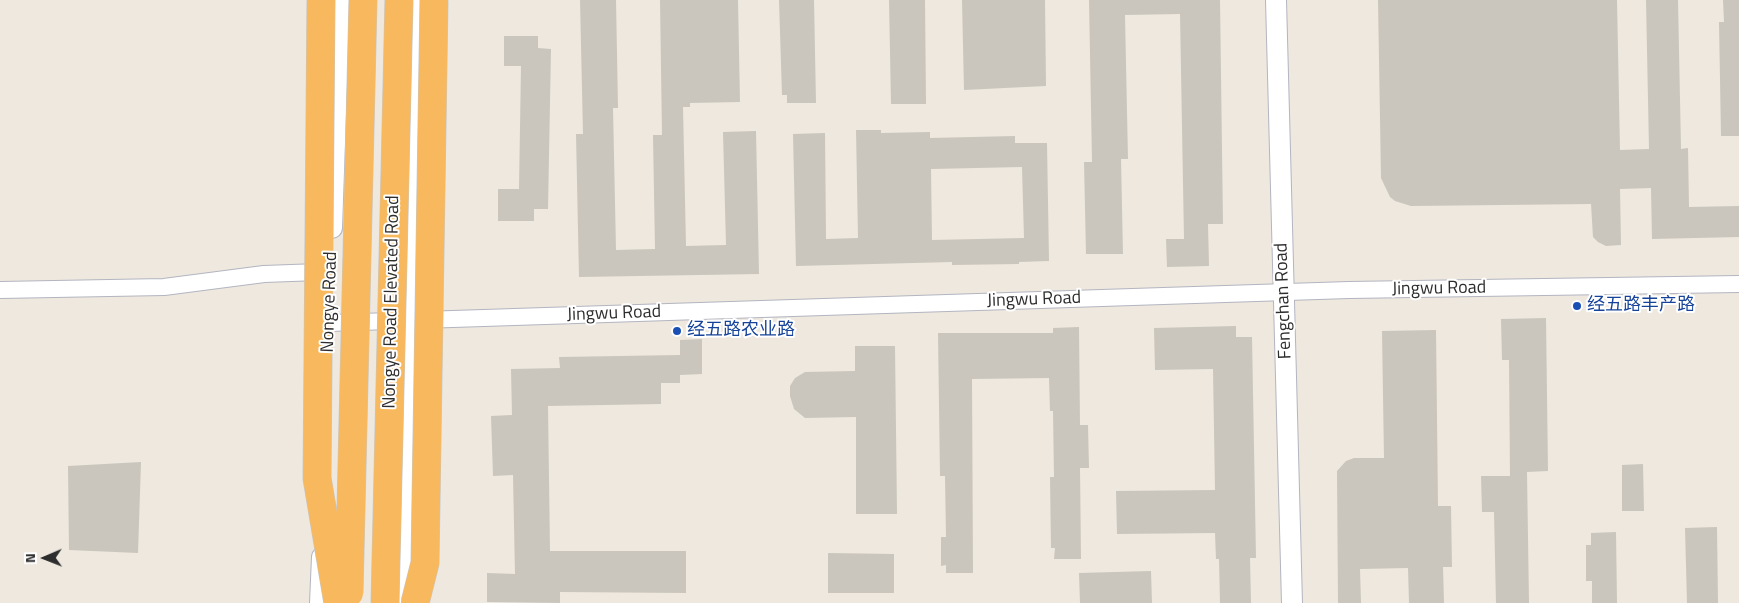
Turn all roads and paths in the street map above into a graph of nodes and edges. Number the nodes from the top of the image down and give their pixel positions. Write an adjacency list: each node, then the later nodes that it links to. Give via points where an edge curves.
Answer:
1 (322, 0): 8 (highway, bridge)
2 (340, 0): 13 (street, Nongye Road)
3 (363, 0): 16 (highway, Nongye Road Elevated Road, bridge)
4 (400, 0): 17 (highway, Nongye Road Elevated Road, bridge)
5 (418, 0): 12 (street)
6 (434, 0): 19 (highway, bridge, via 425,563)
7 (1276, 0): 11 (street, Fengchan Road)
8 (319, 272): 10 (street, via 264,274 164,286); 15 (highway, bridge, via 317,478)
9 (1739, 284): 11 (street, Jingwu Road)
10 (0, 290)
11 (1284, 292): 12 (street, Jingwu Road); 20 (street, Fengchan Road)
12 (412, 320): 13 (street, Jingwu Road); 18 (street)
13 (329, 323): 14 (street, Nongye Road)
14 (320, 603)
15 (338, 603)
16 (348, 603)
17 (385, 603)
18 (407, 603)
19 (415, 603)
20 (1292, 603)

